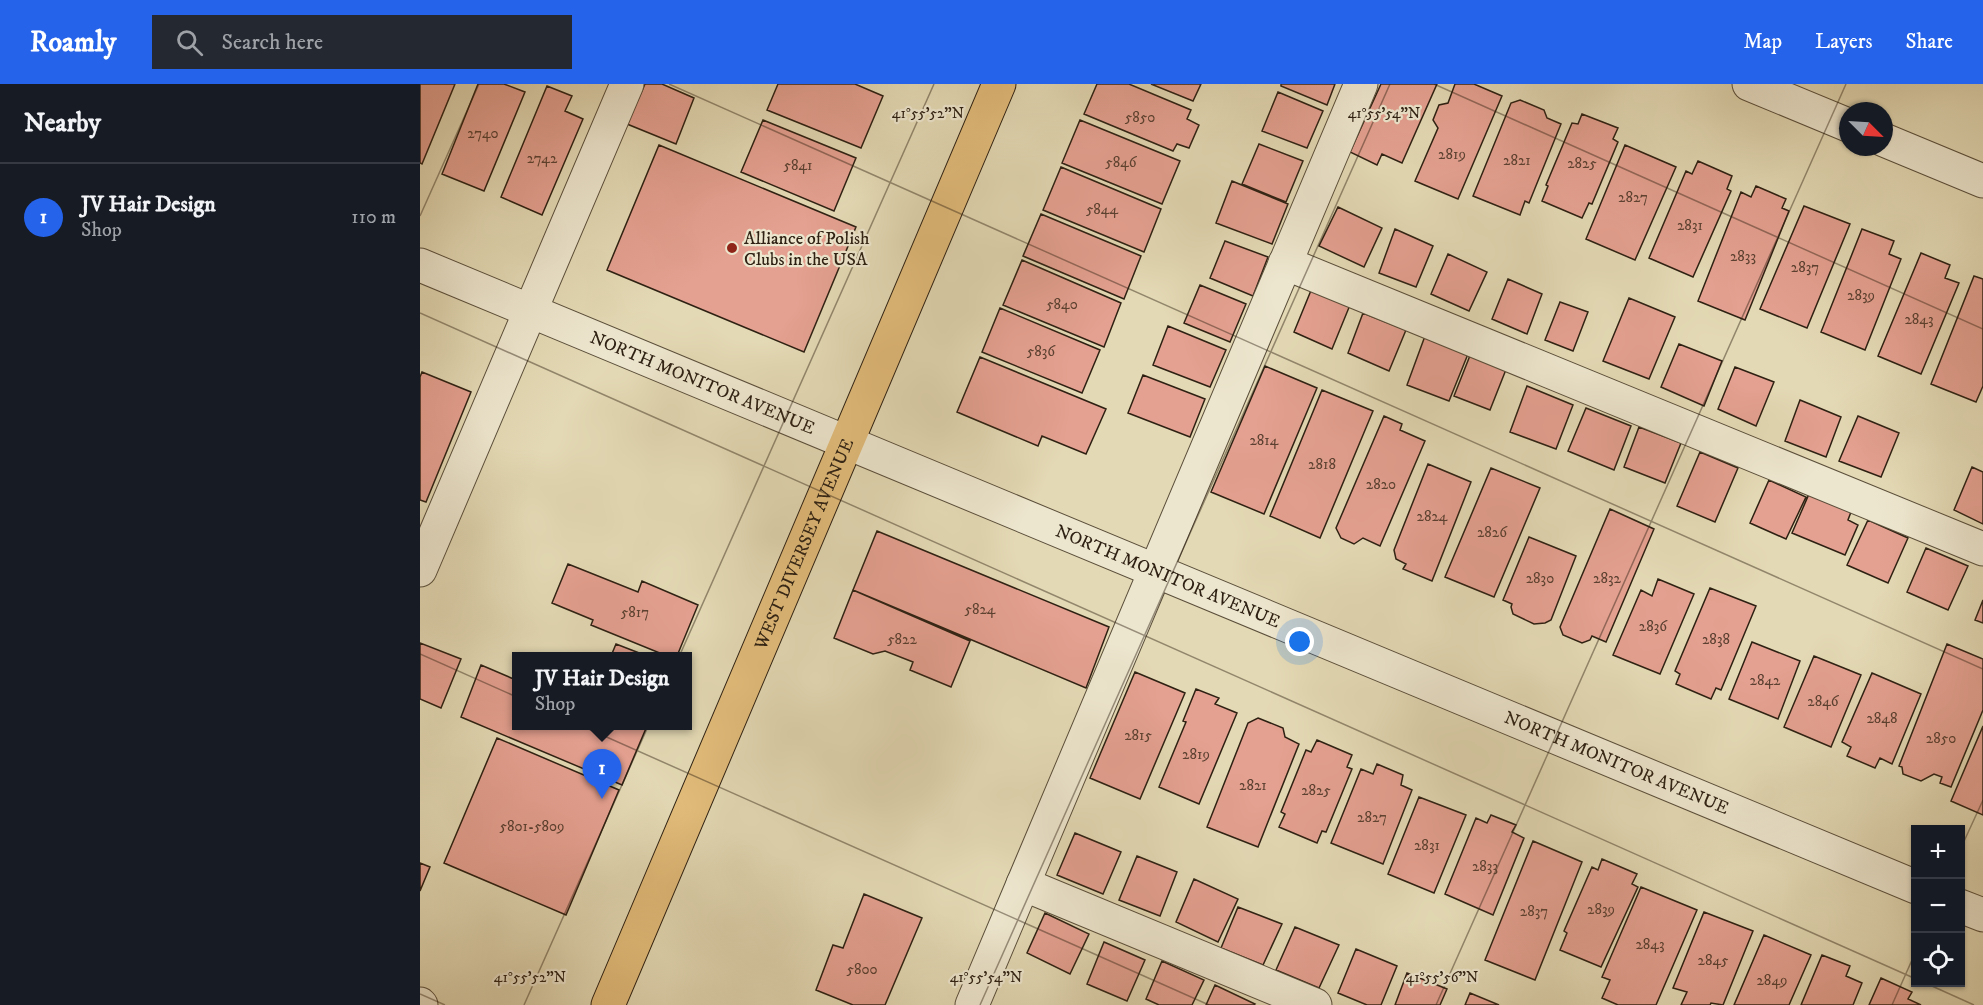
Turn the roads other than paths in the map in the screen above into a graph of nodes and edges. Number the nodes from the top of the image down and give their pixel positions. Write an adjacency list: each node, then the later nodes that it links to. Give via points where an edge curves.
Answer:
1 (627, 84): 10 (street)
2 (999, 84): 11 (main road, WEST DIVERSEY AVENUE)
3 (1361, 84): 8 (street)
4 (1749, 84): 5 (street)
5 (1839, 121)
6 (1893, 144): 7 (street)
7 (1983, 181)
8 (1286, 263): 12 (street); 14 (street)
9 (420, 265): 10 (street, NORTH MONITOR AVENUE)
10 (530, 310): 11 (street, NORTH MONITOR AVENUE); 13 (street)
11 (847, 442): 14 (street, NORTH MONITOR AVENUE); 19 (main road, WEST DIVERSEY AVENUE)
12 (1983, 549)
13 (420, 570)
14 (1155, 570): 15 (street); 16 (street, NORTH MONITOR AVENUE)
15 (1023, 884): 20 (street); 21 (street)
16 (1911, 885)
17 (1965, 908): 18 (street)
18 (1983, 915)
19 (608, 1005)
20 (972, 1005)
21 (1315, 1005)

